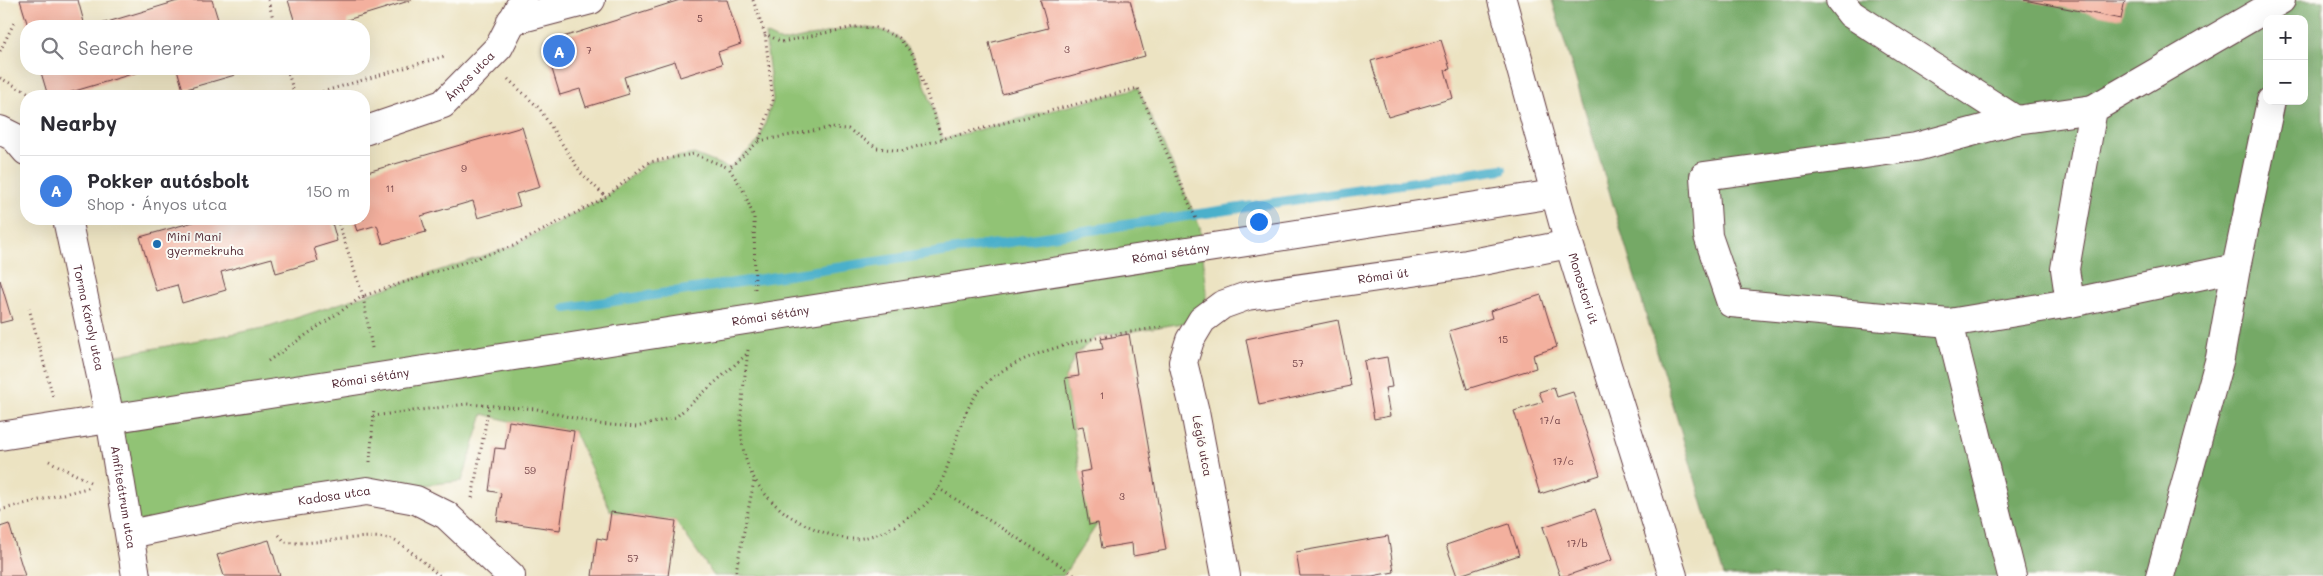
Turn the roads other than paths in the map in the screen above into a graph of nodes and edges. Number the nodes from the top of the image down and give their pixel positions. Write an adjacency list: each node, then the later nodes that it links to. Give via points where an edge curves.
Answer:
1 (591, 0): 6 (street)
2 (1502, 0): 16 (street, Monostori út)
3 (1840, 0): 10 (street, via 1851,14)
4 (2282, 0): 9 (street)
5 (2293, 0): 7 (street)
6 (517, 11): 12 (street, Ányos utca, via 499,47 444,104)
7 (2290, 15)
8 (2270, 105): 17 (street)
9 (2093, 109): 10 (street); 18 (street, via 2065,270)
10 (2016, 120): 20 (street, via 1916,147 1704,176 1708,236 1731,303)
11 (0, 130): 13 (street)
12 (370, 130)
13 (20, 144)
14 (1541, 196): 21 (street, Római sétány, via 753,308 377,377)
15 (68, 225): 21 (street, Torma Károly utca)
16 (1569, 244): 19 (street, Római út, via 1467,264 1247,296 1222,305); 27 (street, Monostori út)
17 (2236, 268): 18 (street); 29 (street, via 2220,358)
18 (2070, 303): 20 (street)
19 (1202, 320): 26 (street, Légió utca, via 1190,340 1183,362)
20 (1949, 323): 28 (street)
21 (110, 418): 22 (street, Római sétány); 23 (street, Amfiteátrum utca)
22 (5, 435)
23 (130, 534): 24 (street, Kadosa utca, via 254,508 367,491 416,500 446,515 466,533); 25 (street, Amfiteátrum utca)
24 (495, 571)
25 (136, 576)
26 (1226, 576)
27 (1673, 576)
28 (2012, 576)
29 (2160, 576)

